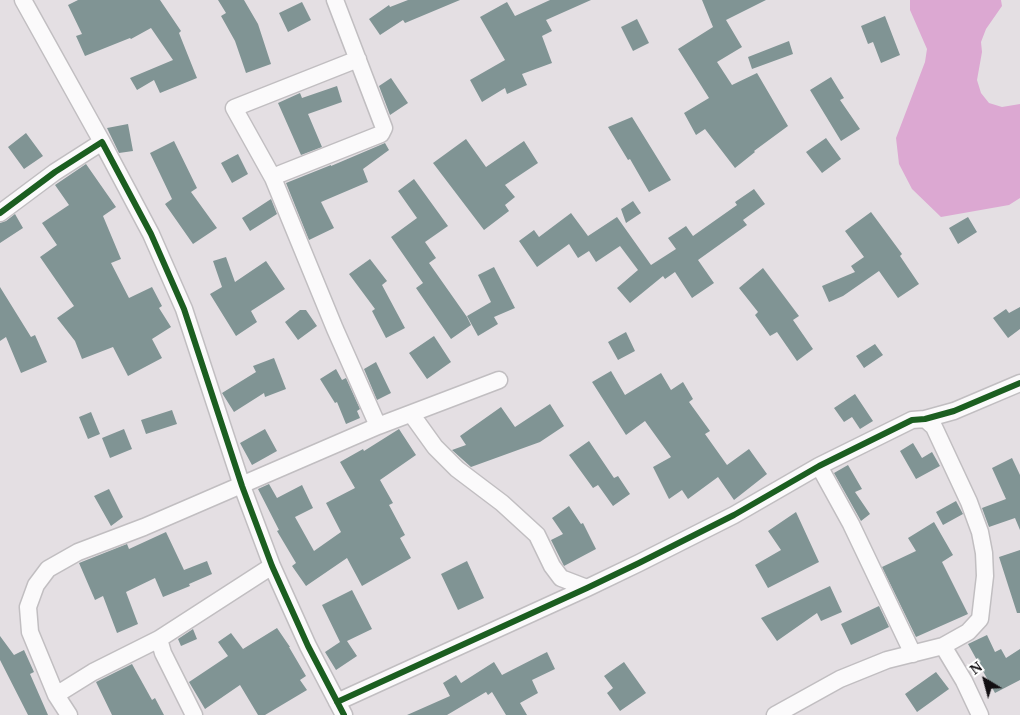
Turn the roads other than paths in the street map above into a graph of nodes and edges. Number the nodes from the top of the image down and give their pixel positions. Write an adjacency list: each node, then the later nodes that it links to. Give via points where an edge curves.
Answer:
1 (23, 0): 4 (street)
2 (335, 0): 3 (street)
3 (358, 59): 5 (street, via 382,119 384,128 381,134); 5 (street, via 234,108)
4 (102, 142): 6 (street, via 55,172); 13 (street, via 151,234 184,309)
5 (273, 178): 11 (street)
6 (0, 214)
7 (499, 380): 9 (street)
8 (1020, 383): 10 (street, via 954,411)
9 (412, 415): 11 (street); 15 (street, via 435,447 457,469 537,535 561,578)
10 (925, 418): 12 (street, via 912,420); 17 (street, via 934,427 969,502 984,553 980,619 968,632)
11 (378, 426): 13 (street)
12 (819, 466): 15 (street, via 734,515); 18 (street, via 851,524)
13 (242, 486): 14 (street); 19 (street, via 78,552 48,569 36,585 28,607 30,632)
14 (272, 566): 16 (street); 20 (street)
15 (587, 588): 20 (street)
16 (158, 639): 19 (street); 22 (street)
17 (943, 646): 18 (street); 24 (street)
18 (913, 654): 23 (street, via 887,660 840,679)
19 (56, 695): 21 (street)
20 (340, 708)
21 (69, 715)
22 (194, 715)
23 (775, 715)
24 (980, 715)

